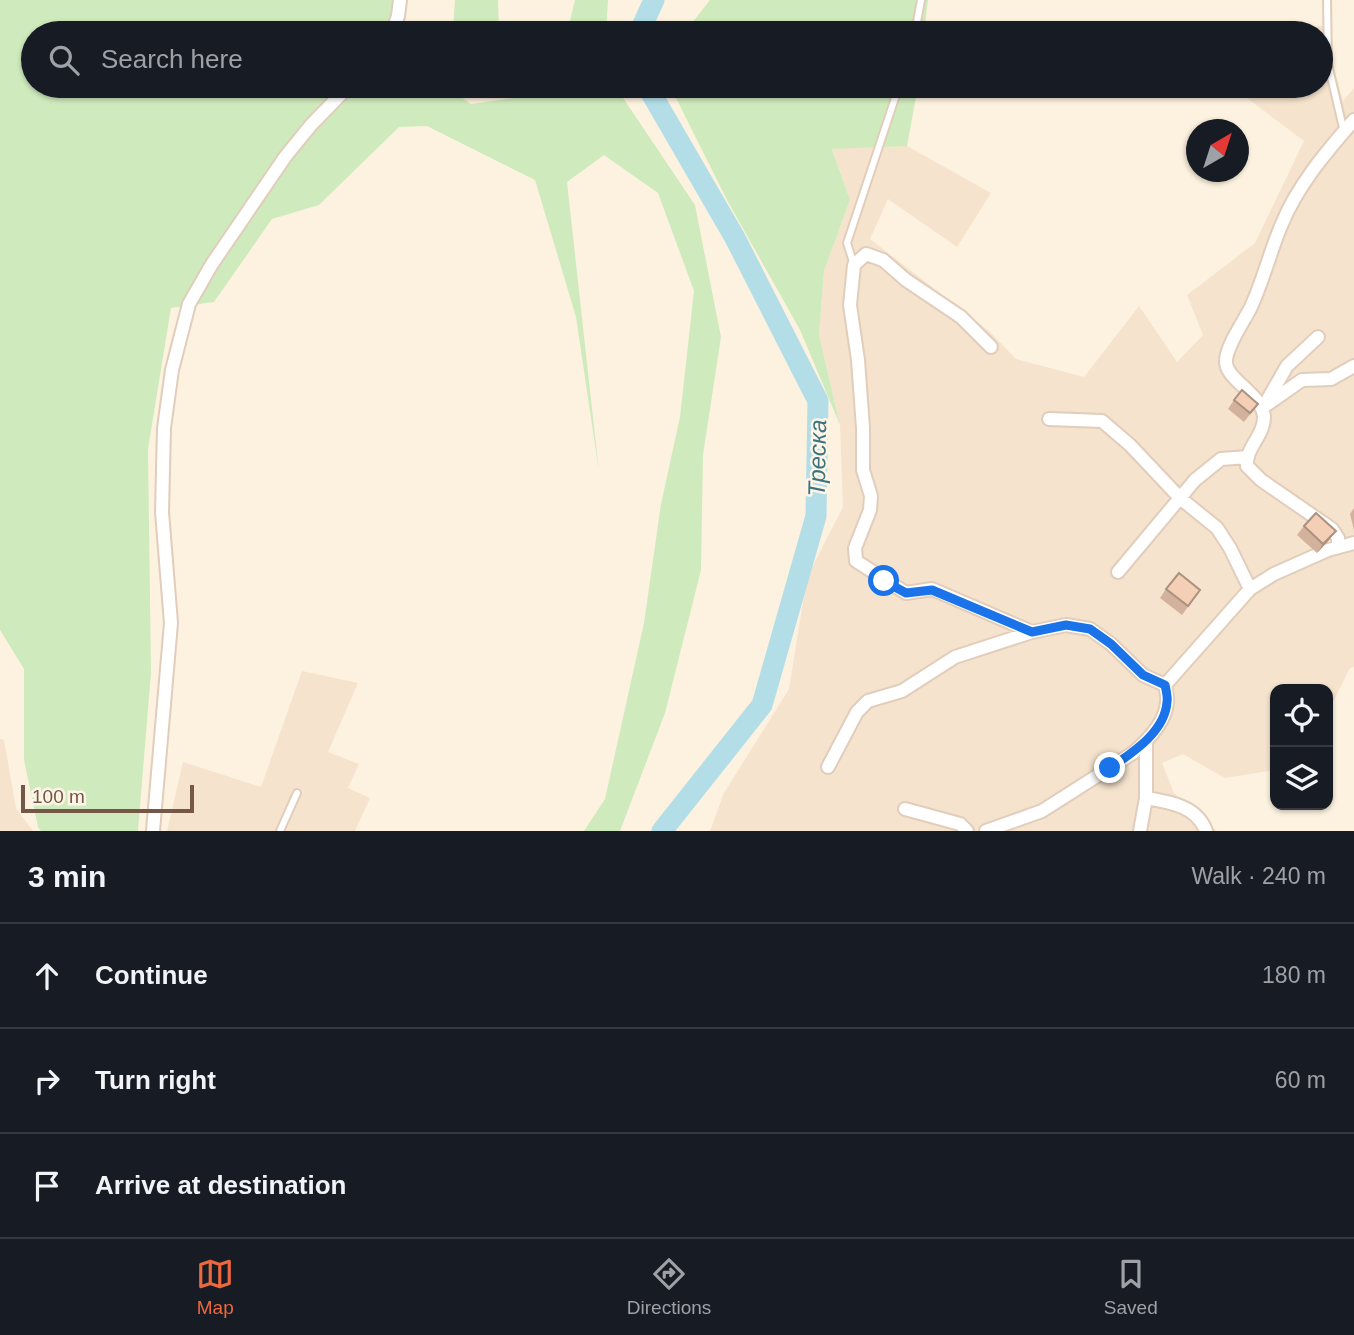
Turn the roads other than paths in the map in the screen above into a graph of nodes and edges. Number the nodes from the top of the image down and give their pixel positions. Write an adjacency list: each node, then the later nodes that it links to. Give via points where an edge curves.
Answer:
1 (400, 0): 4 (street)
2 (922, 0): 5 (lane)
3 (1327, 0): 6 (lane)
4 (396, 21)
5 (918, 21)
6 (1327, 21)
7 (1333, 85): 11 (lane)
8 (337, 98): 32 (street, via 285,157 212,264 189,304 172,370 164,428 162,512 171,623)
9 (895, 98): 12 (lane, via 847,243)
10 (1354, 120): 11 (street)
11 (1344, 132): 16 (street, via 1322,156 1280,227 1226,360 1227,370)
12 (854, 265): 14 (street, via 866,254 883,260 961,317); 24 (street, via 850,305 860,387 863,470 871,496 855,548 856,561 906,593 932,590)
13 (1318, 337): 16 (street, via 1287,366)
14 (991, 347)
15 (1354, 366): 16 (street, via 1331,379 1302,380)
16 (1262, 408): 18 (street, via 1261,433)
17 (1049, 419): 19 (street, via 1102,421)
18 (1248, 457): 19 (street, via 1221,459); 21 (street, via 1247,466 1261,480 1332,529)
19 (1180, 498): 22 (street); 23 (street, via 1217,528)
20 (1354, 543): 21 (street)
21 (1338, 547): 23 (street)
22 (1118, 572)
23 (1250, 589): 25 (street)
24 (1032, 632): 25 (street, via 1066,625 1090,629 1143,675); 27 (street, via 956,657 902,691 868,701 857,712)
25 (1165, 685): 26 (street, via 1167,703)
26 (1146, 742): 29 (street); 31 (street)
27 (828, 767)
28 (297, 793): 33 (lane)
29 (1146, 798): 36 (street); 37 (street, via 1195,814)
30 (905, 809): 34 (street, via 960,824)
31 (1015, 825): 35 (street)
32 (153, 831)
33 (280, 831)
34 (967, 831)
35 (986, 831)
36 (1140, 831)
37 (1206, 831)

